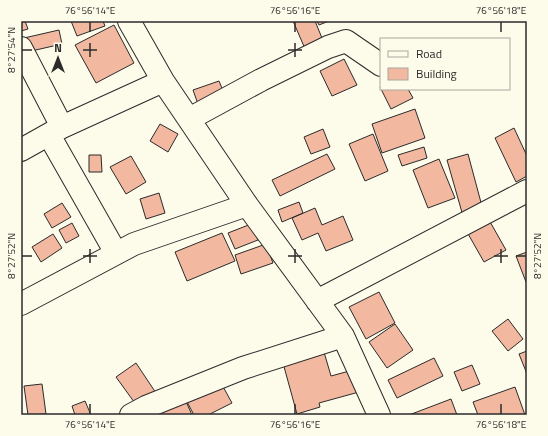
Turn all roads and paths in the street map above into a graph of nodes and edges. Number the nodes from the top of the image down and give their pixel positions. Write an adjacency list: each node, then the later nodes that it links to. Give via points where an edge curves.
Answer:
1 (130, 21): 4 (street)
2 (21, 48): 6 (street)
3 (380, 64): 5 (street, via 346,41 261,80)
4 (163, 80): 5 (street); 6 (street)
5 (189, 119): 9 (street)
6 (56, 131): 7 (street); 10 (street)
7 (21, 150)
8 (527, 191): 11 (street)
9 (247, 205): 10 (street, via 134,244); 11 (street)
10 (116, 253): 12 (street)
11 (317, 301): 13 (street)
12 (21, 304)
13 (343, 336): 14 (street, via 243,368); 15 (street)
14 (142, 412)
15 (379, 415)

